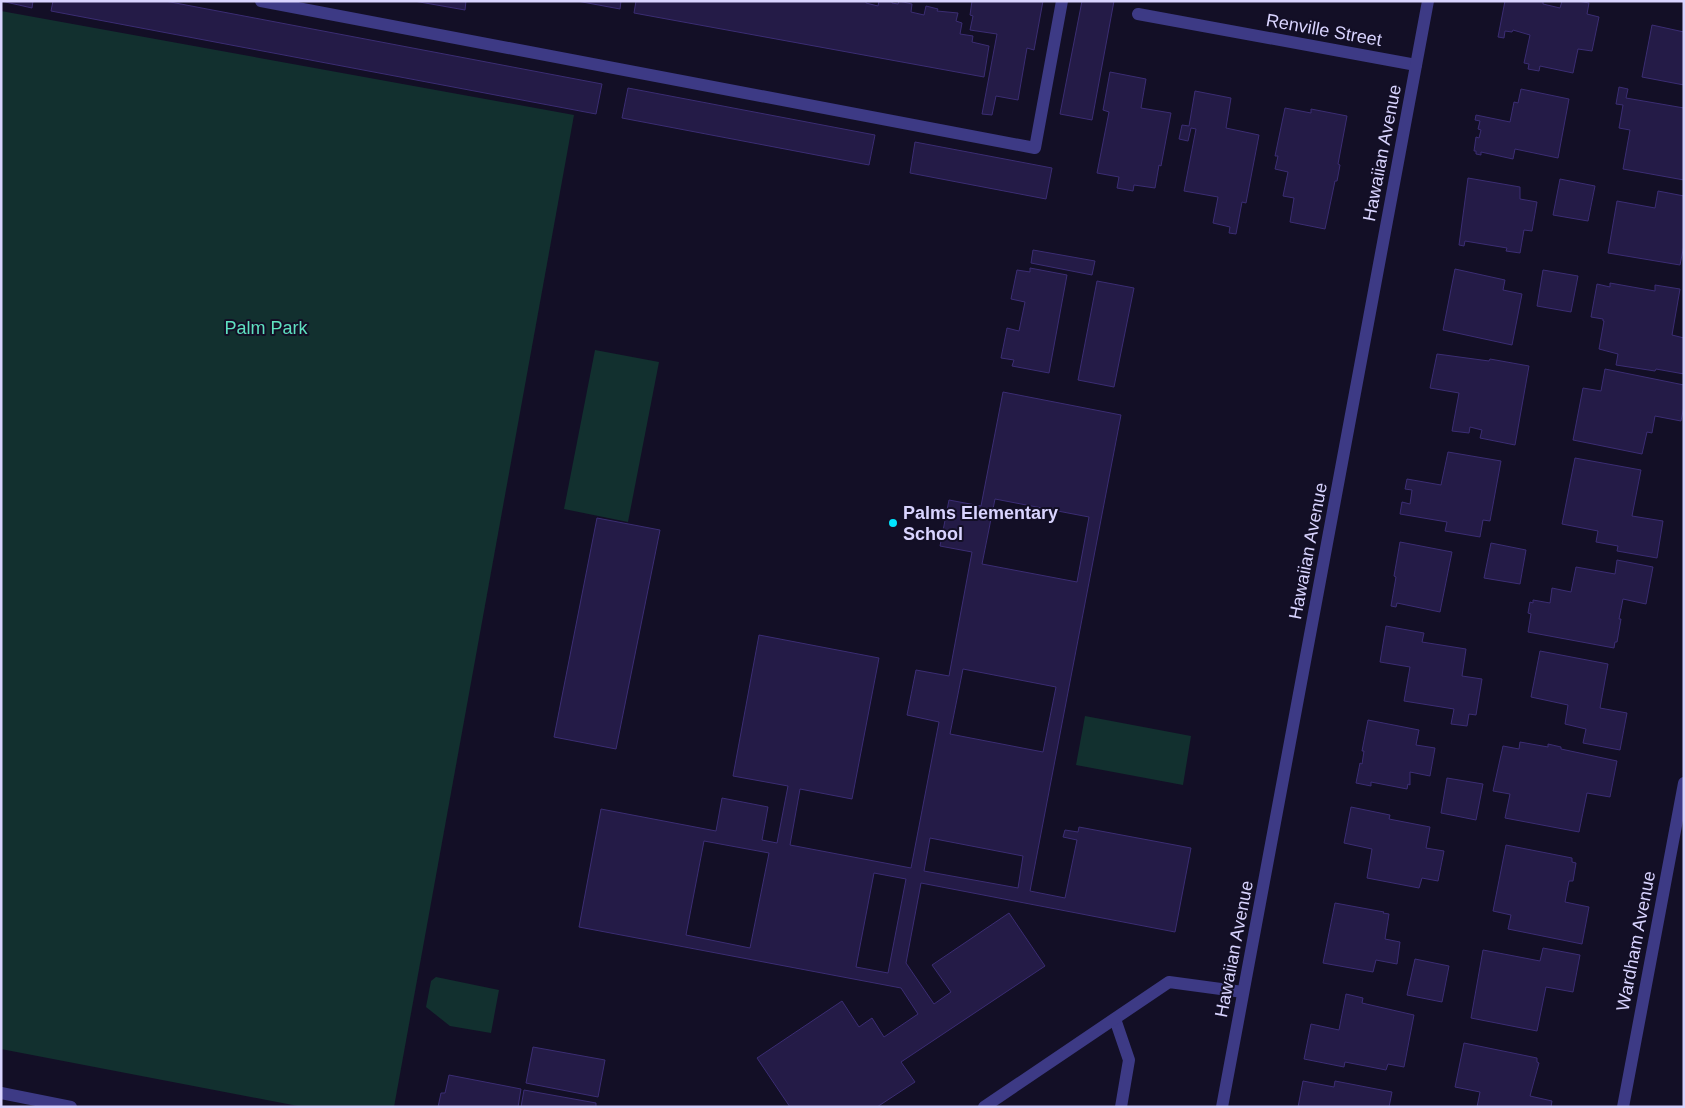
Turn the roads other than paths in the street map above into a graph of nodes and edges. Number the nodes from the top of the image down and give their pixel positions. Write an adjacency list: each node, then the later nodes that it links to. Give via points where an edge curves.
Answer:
1 (261, 1): 2 (street, via 1035,148)
2 (1062, 1)
3 (1428, 1): 5 (street, Hawaiian Avenue)
4 (1138, 14): 5 (street, Renville Street)
5 (1416, 65): 8 (street, Hawaiian Avenue)
6 (1684, 782): 7 (street, Wardham Avenue)
7 (1682, 800): 15 (street, Wardham Avenue)
8 (1243, 992): 9 (street, via 1169,982); 14 (street, Hawaiian Avenue)
9 (1115, 1019): 12 (street); 13 (street, via 1129,1060)
10 (6, 1098): 11 (street)
11 (71, 1107)
12 (984, 1107)
13 (1121, 1107)
14 (1222, 1107)
15 (1623, 1107)

